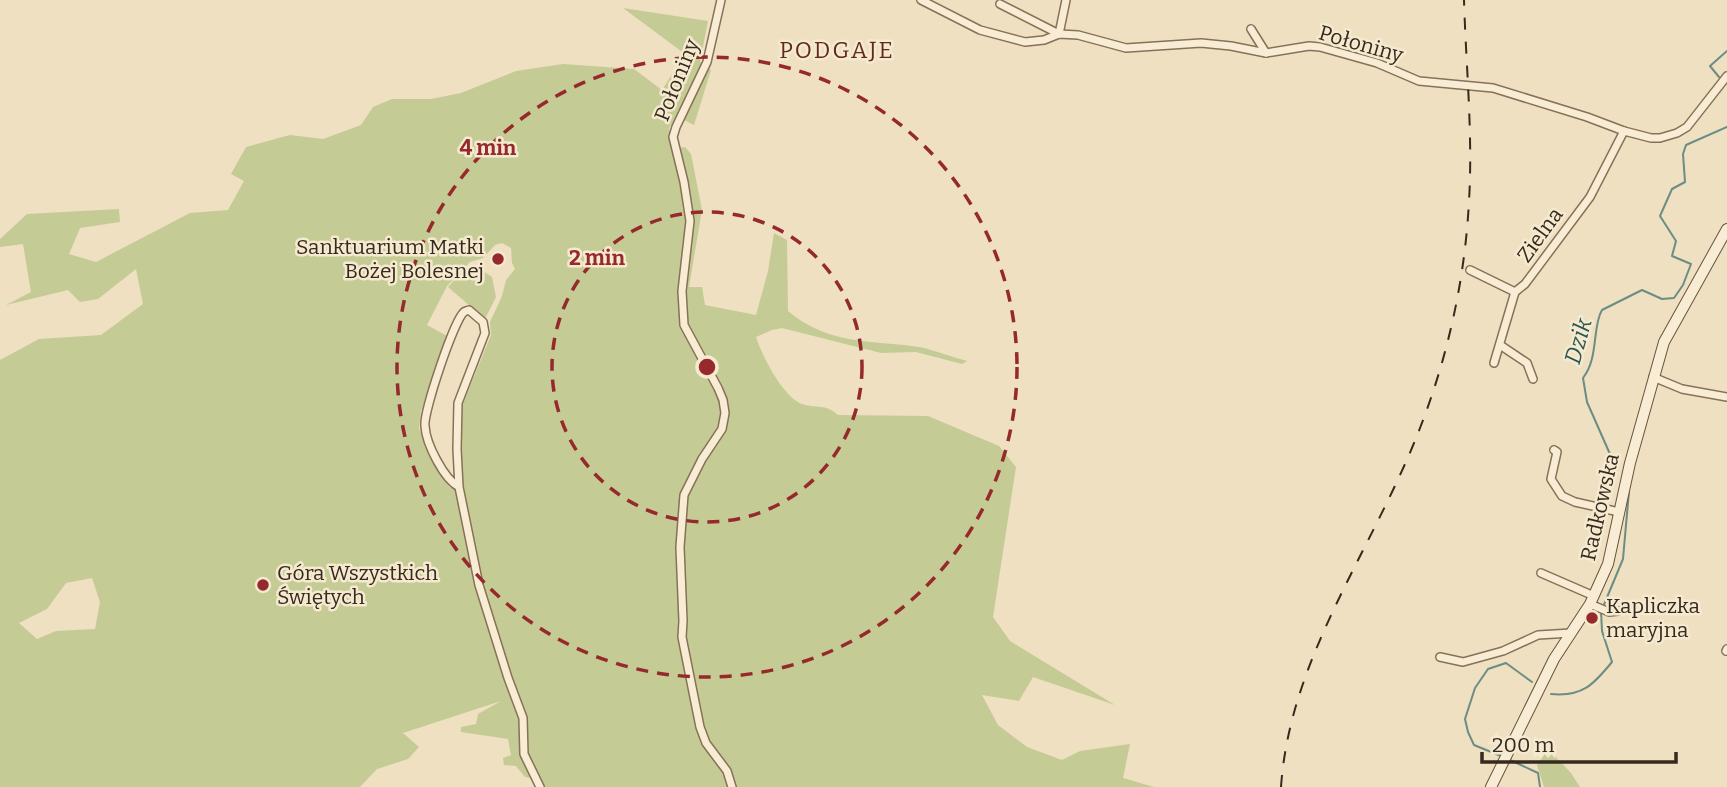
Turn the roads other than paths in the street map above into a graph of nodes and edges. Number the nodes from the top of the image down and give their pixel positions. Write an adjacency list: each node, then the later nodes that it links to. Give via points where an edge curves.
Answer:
1 (721, 0): 27 (street, Połoniny, via 707,62 673,137 689,215 682,290 684,325 718,388 725,413 722,429 682,503 682,637 700,727)
2 (920, 0): 6 (street, Połoniny, via 998,36 1034,42)
3 (1066, 0): 6 (street)
4 (1000, 4): 6 (street)
5 (1251, 29): 7 (street)
6 (1059, 34): 7 (street, Połoniny, via 1126,48 1201,43)
7 (1266, 53): 9 (street, Połoniny, via 1320,47 1419,81 1493,88)
8 (1727, 76): 9 (street, Połoniny, via 1677,133 1651,138)
9 (1623, 131): 12 (street, Zielna, via 1590,197)
10 (1727, 229): 15 (street, Radkowska, via 1664,342)
11 (1470, 270): 12 (street)
12 (1515, 292): 13 (street, Zielna)
13 (1500, 345): 14 (street, Zielna); 16 (street, via 1527,363)
14 (1494, 363)
15 (1653, 377): 17 (street, via 1682,389); 20 (street, Radkowska)
16 (1533, 379)
17 (1727, 397)
18 (1554, 450): 20 (street, via 1551,479 1562,496)
19 (459, 487): 19 (street, via 439,464 426,433 425,415 463,312 472,311 486,326 456,416); 26 (street, via 479,584 523,718 524,754)
20 (1619, 512): 22 (street, Radkowska)
21 (1541, 573): 22 (street)
22 (1597, 604): 23 (street); 24 (street, Radkowska)
23 (1618, 611)
24 (1571, 633): 25 (street, via 1538,635 1462,662); 28 (street, Radkowska)
25 (1440, 657)
26 (540, 787)
27 (732, 787)
28 (1491, 787)

